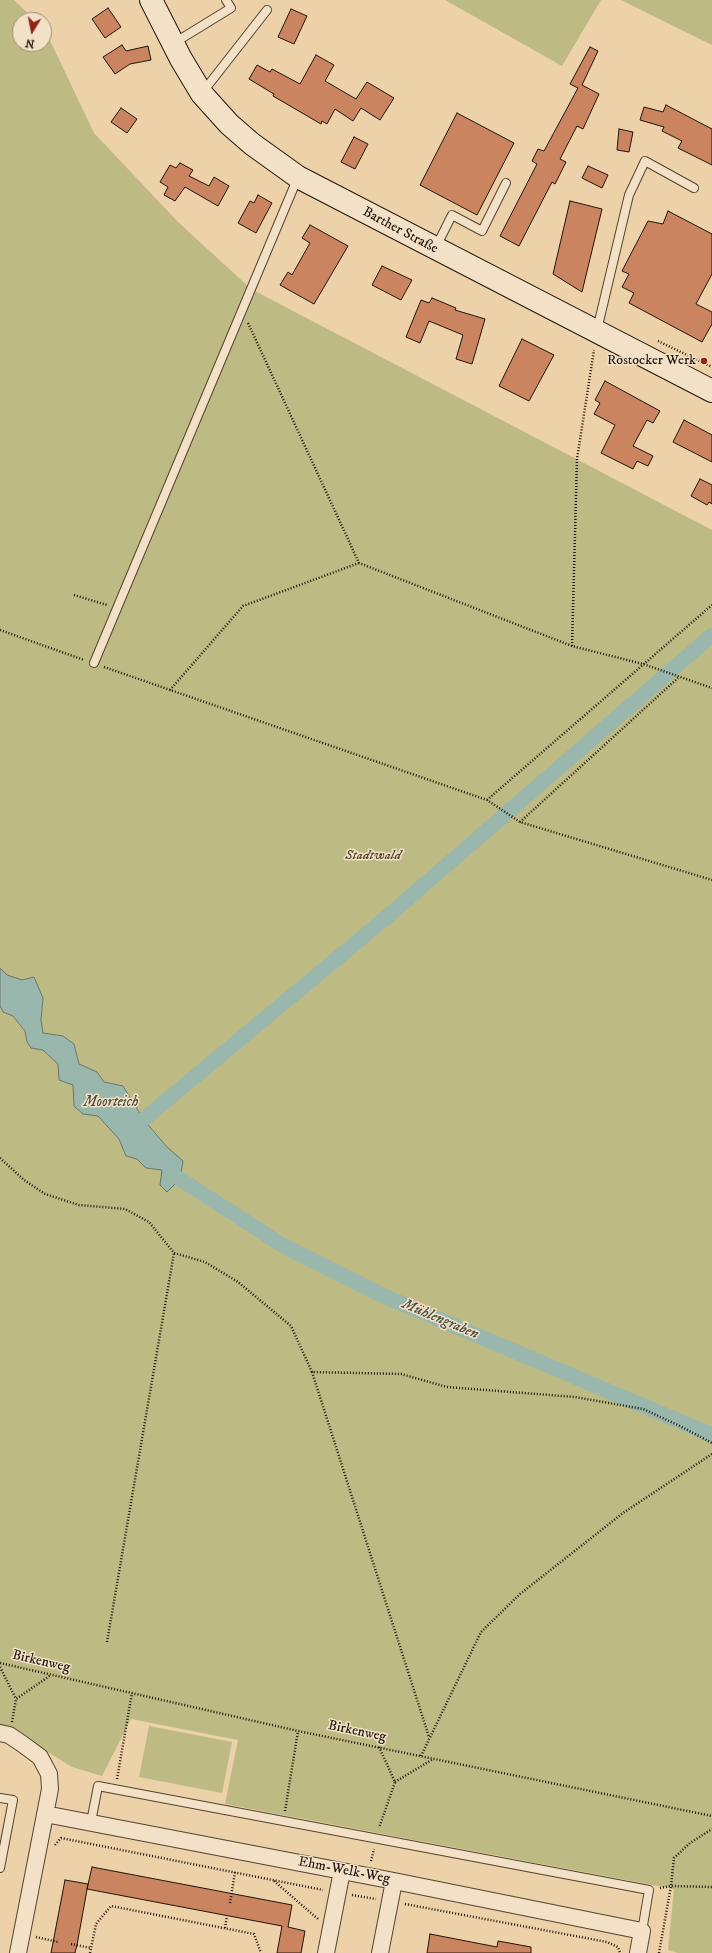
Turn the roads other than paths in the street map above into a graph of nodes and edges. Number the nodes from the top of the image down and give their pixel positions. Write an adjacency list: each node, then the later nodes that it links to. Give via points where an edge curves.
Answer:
1 (151, 0): 4 (street, Barther Straße)
2 (226, 0): 4 (lane, via 231,8)
3 (267, 10): 5 (lane)
4 (173, 43): 5 (street, Barther Straße)
5 (202, 94): 6 (street, Barther Straße, via 229,124 252,144)
6 (298, 177): 9 (street, Barther Straße); 12 (lane)
7 (506, 183): 9 (lane, via 482,230 452,215)
8 (694, 188): 10 (lane, via 645,161 629,195)
9 (435, 249): 10 (street, Barther Straße)
10 (597, 333): 11 (street, Barther Straße)
11 (712, 391)
12 (94, 663)
13 (4, 1734): 15 (street, via 40,1758 49,1774 50,1789)
14 (0, 1798): 17 (lane, via 13,1800)
15 (45, 1814): 16 (street, Ehm-Welk-Weg); 21 (street)
16 (91, 1822): 18 (street, Ehm-Welk-Weg); 20 (lane, via 98,1786 649,1890)
17 (0, 1868)
18 (342, 1871): 19 (street, Ehm-Welk-Weg); 22 (street)
19 (394, 1881): 20 (street, Ehm-Welk-Weg); 23 (street)
20 (642, 1931): 24 (street)
21 (18, 1953)
22 (326, 1953)
23 (380, 1953)
24 (638, 1953)

